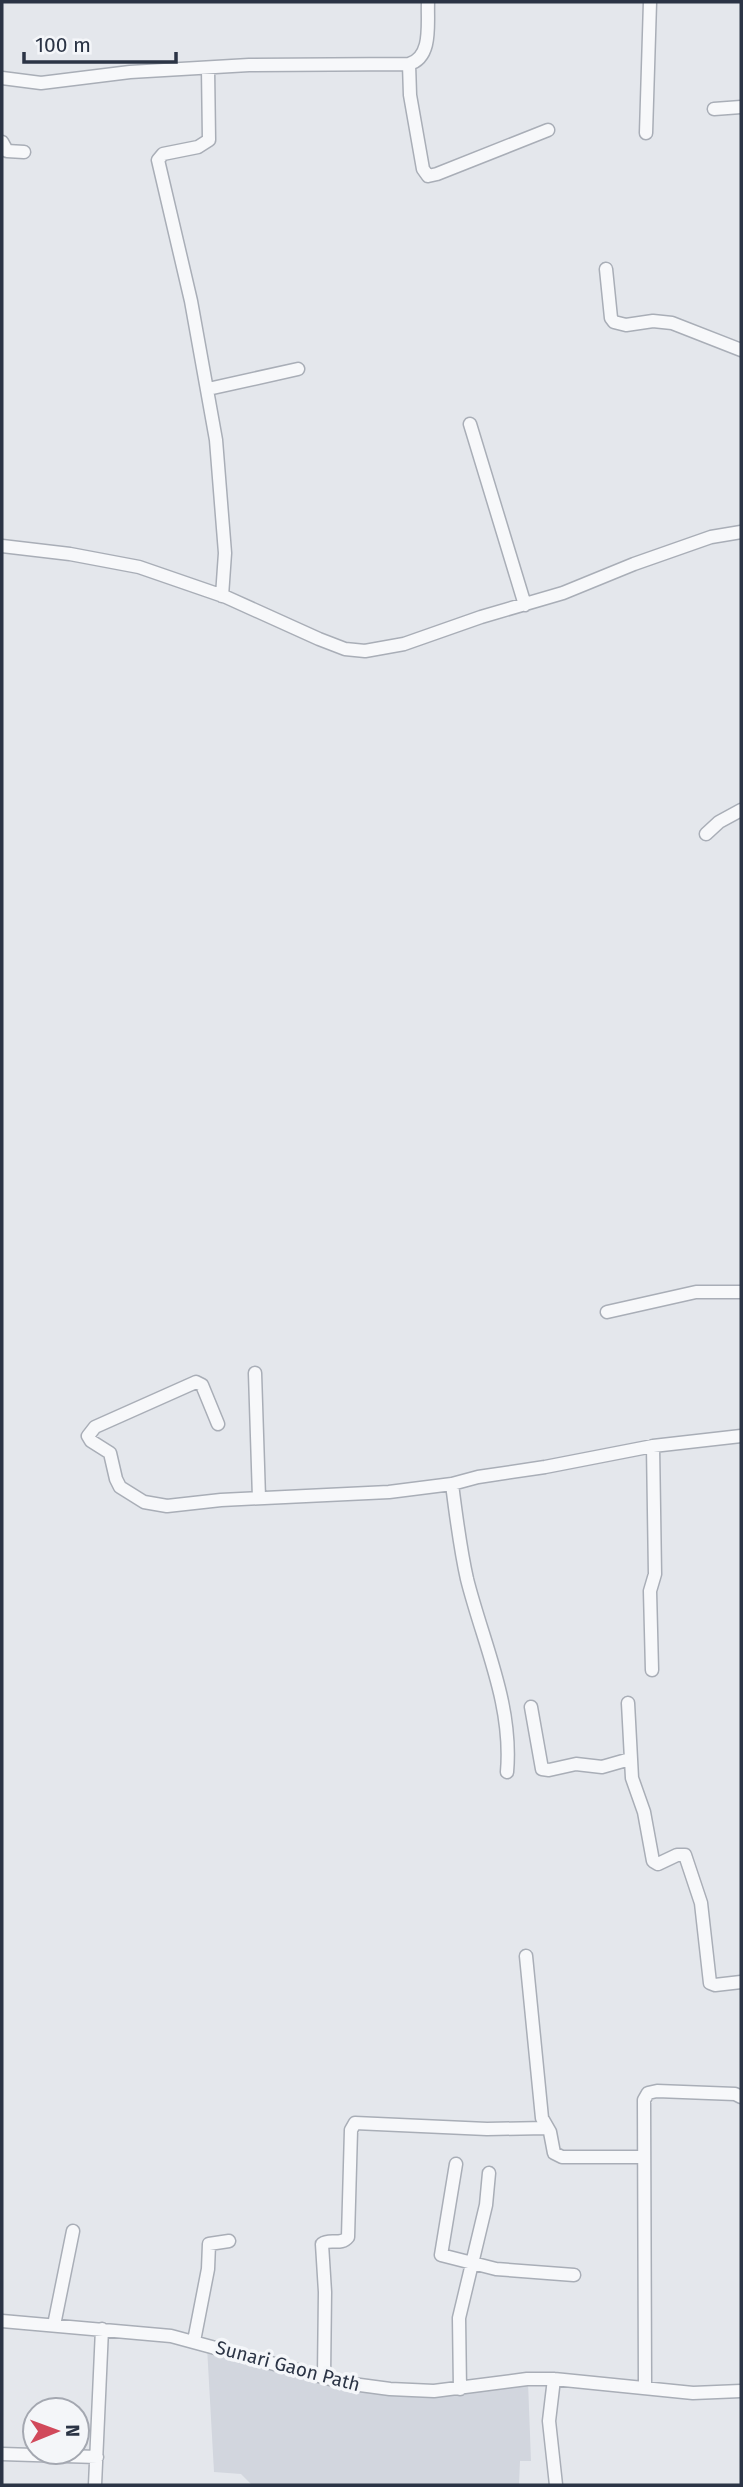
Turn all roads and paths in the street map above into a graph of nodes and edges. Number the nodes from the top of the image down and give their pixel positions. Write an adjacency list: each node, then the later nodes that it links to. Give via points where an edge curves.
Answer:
1 (428, 2): 3 (street, via 425,51)
2 (650, 2): 9 (street)
3 (409, 64): 4 (street); 8 (street, via 410,94 428,176)
4 (208, 68): 5 (street, via 41,83); 15 (street, via 209,140 163,154 158,160)
5 (2, 78)
6 (741, 107): 7 (street)
7 (714, 109)
8 (548, 130)
9 (646, 133)
10 (2, 142): 11 (street, via 7,151)
11 (24, 152)
12 (606, 269): 13 (street, via 614,322 671,323)
13 (741, 350)
14 (298, 369): 15 (street)
15 (208, 389): 19 (street, via 222,496)
16 (470, 424): 20 (street)
17 (741, 533): 20 (street, via 711,537)
18 (2, 546): 19 (street, via 139,567)
19 (222, 596): 20 (street, via 345,649 365,651 404,644)
20 (525, 605)
21 (741, 810): 22 (street)
22 (706, 834)
23 (741, 1293): 24 (street, via 696,1292)
24 (607, 1312)
25 (255, 1373): 30 (street)
26 (218, 1424): 30 (street, via 202,1385 196,1382 94,1427 88,1436 110,1454 120,1487 144,1502 174,1506)
27 (741, 1436): 28 (street)
28 (653, 1446): 29 (street); 31 (street)
29 (452, 1484): 30 (street); 35 (street, via 468,1581 506,1719)
30 (259, 1498)
31 (652, 1670)
32 (628, 1703): 34 (street)
33 (531, 1707): 34 (street, via 542,1769 576,1764 602,1767)
34 (630, 1759): 37 (street, via 654,1863 680,1854 687,1858 701,1903 710,1983)
35 (506, 1772)
36 (526, 1956): 39 (street)
37 (741, 1982)
38 (741, 2097): 40 (street, via 648,2093)
39 (546, 2128): 40 (street, via 558,2156); 51 (street, via 355,2123 351,2130 348,2237 322,2244)
40 (643, 2157): 53 (street)
41 (456, 2164): 45 (street, via 440,2253)
42 (489, 2173): 45 (street)
43 (73, 2231): 48 (street)
44 (229, 2241): 50 (street, via 209,2244)
45 (471, 2262): 46 (street, via 513,2271); 54 (street, via 459,2318)
46 (574, 2274)
47 (2, 2321): 48 (street, Sunari Gaon Path)
48 (54, 2325): 49 (street, Sunari Gaon Path)
49 (102, 2329): 50 (street, Sunari Gaon Path); 57 (street)
50 (194, 2341): 51 (street, Sunari Gaon Path)
51 (324, 2376): 54 (street, Sunari Gaon Path, via 390,2389)
52 (554, 2379): 53 (street, Sunari Gaon Path); 54 (street, Sunari Gaon Path); 59 (street, via 549,2421)
53 (645, 2386): 55 (street, Sunari Gaon Path, via 694,2393)
54 (460, 2389)
55 (741, 2390)
56 (2, 2454): 57 (street)
57 (97, 2457): 58 (street)
58 (95, 2485)
59 (556, 2485)

